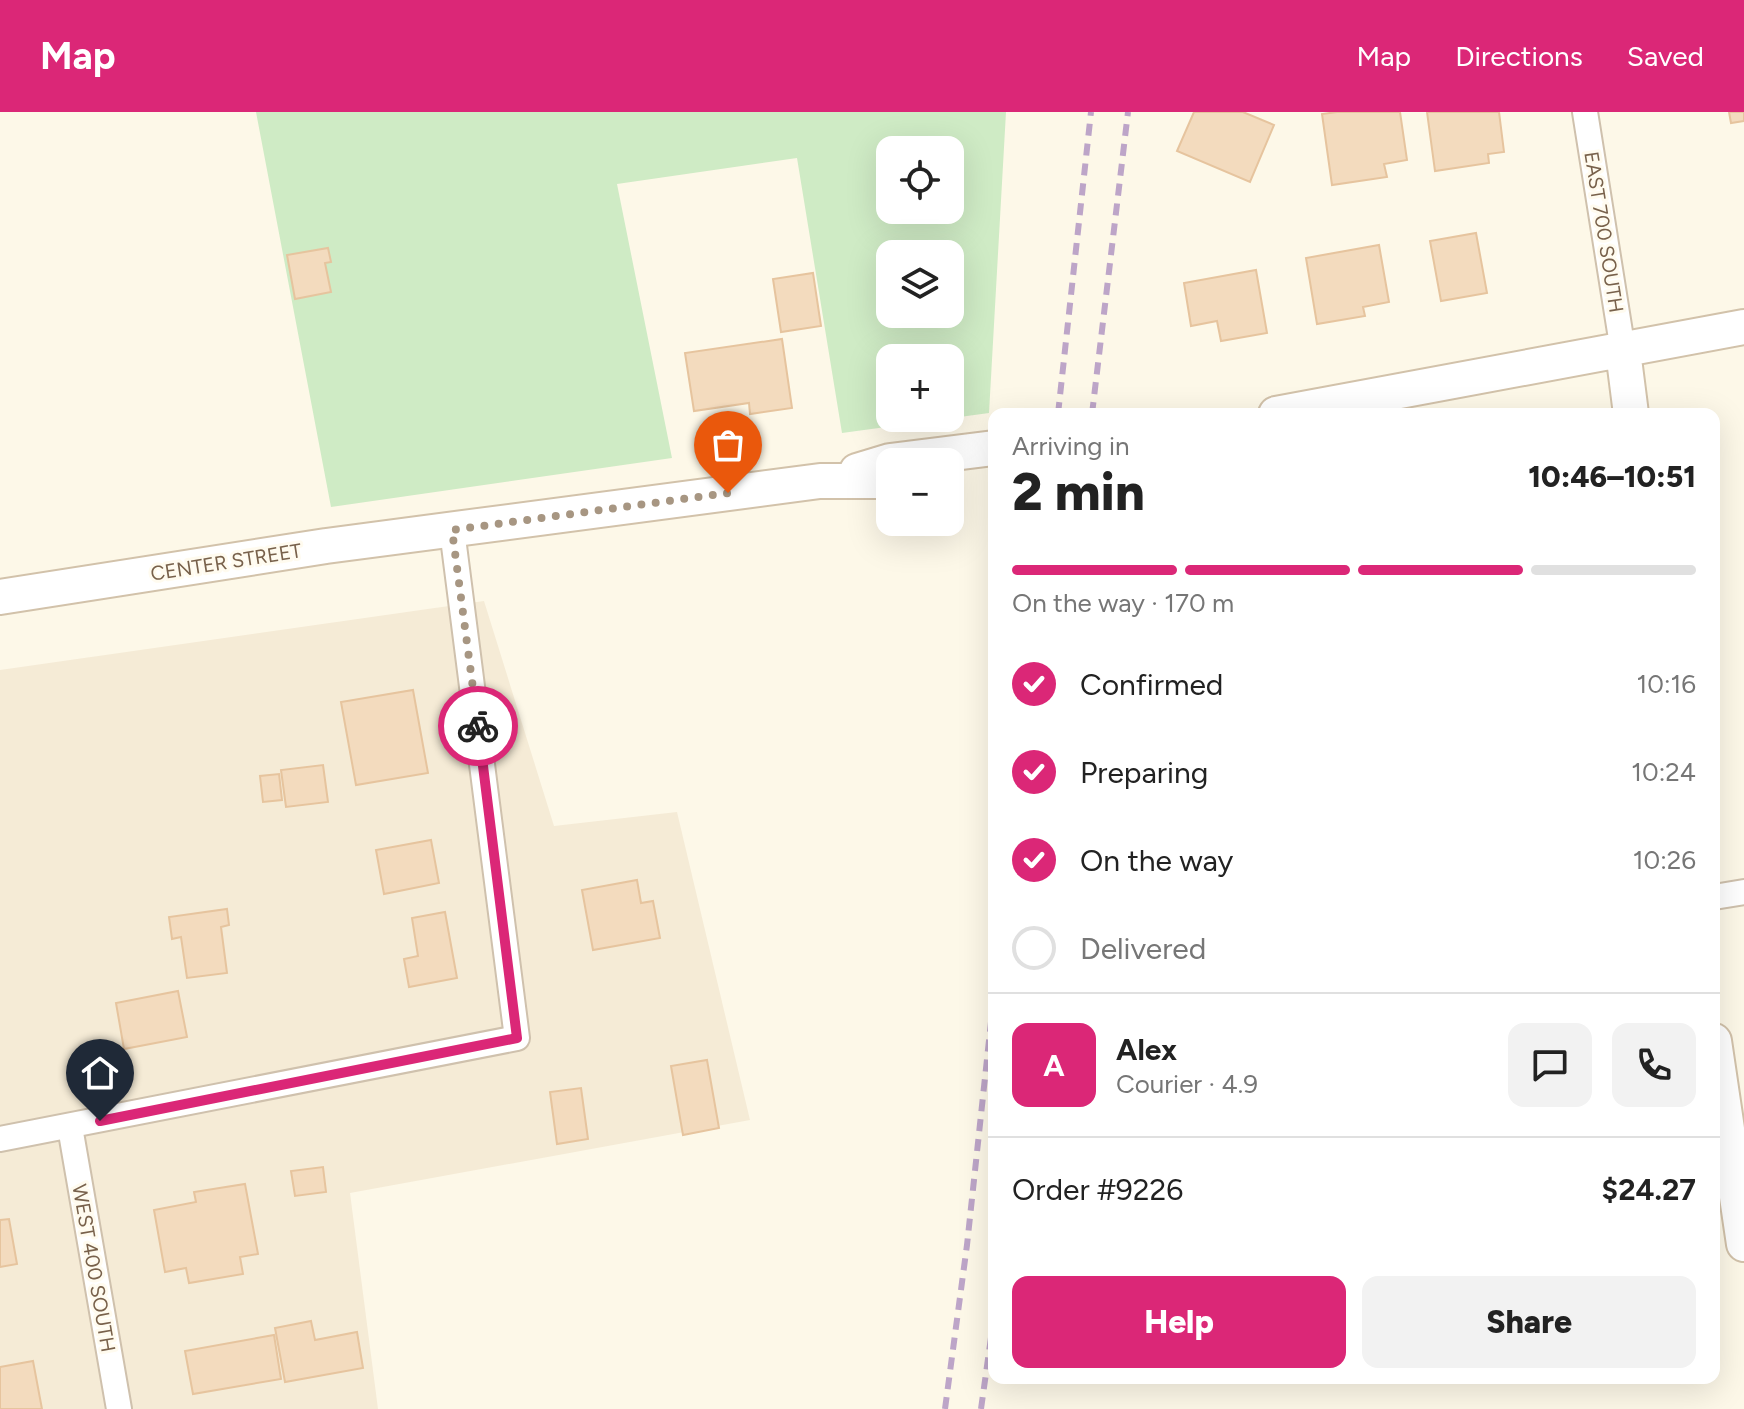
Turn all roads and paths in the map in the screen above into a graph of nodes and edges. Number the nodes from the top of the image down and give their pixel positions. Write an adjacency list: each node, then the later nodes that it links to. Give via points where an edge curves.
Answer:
1 (1585, 112): 3 (street, EAST 700 SOUTH)
2 (1744, 327): 3 (street)
3 (1623, 351): 4 (street); 5 (street)
4 (1309, 408)
5 (1630, 408)
6 (988, 449): 9 (street, via 890,461)
7 (988, 470): 8 (street)
8 (964, 472)
9 (820, 481): 10 (street); 11 (street, CENTER STREET)
10 (876, 481)
11 (452, 530): 12 (street, CENTER STREET); 16 (street, via 517,1038)
12 (0, 597)
13 (1744, 892): 14 (street)
14 (1720, 896)
15 (1720, 1082): 18 (street)
16 (70, 1127): 17 (street); 19 (street, WEST 400 SOUTH)
17 (0, 1139)
18 (1744, 1244)
19 (119, 1409)

